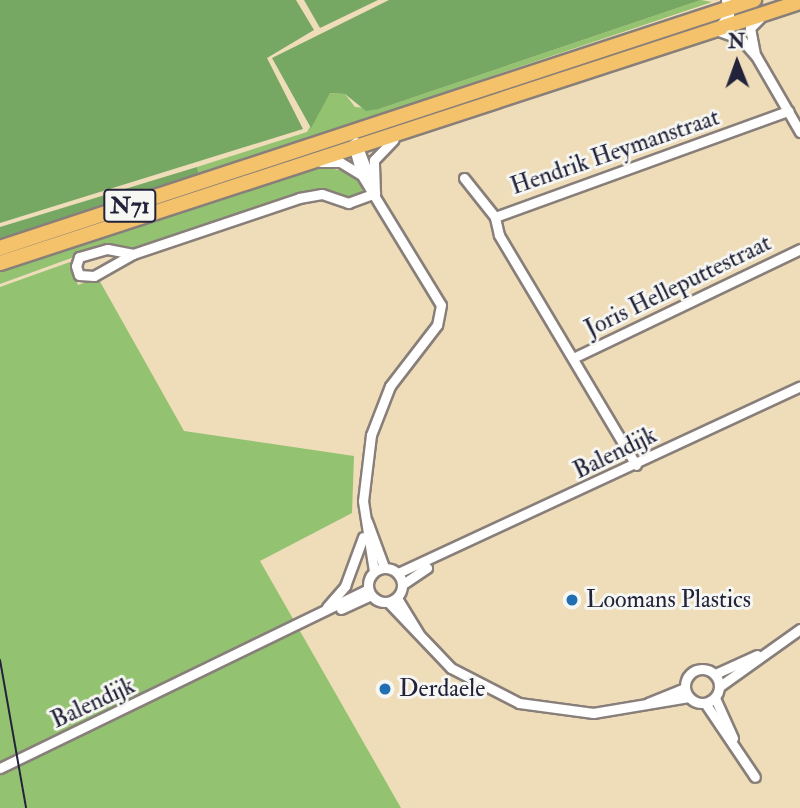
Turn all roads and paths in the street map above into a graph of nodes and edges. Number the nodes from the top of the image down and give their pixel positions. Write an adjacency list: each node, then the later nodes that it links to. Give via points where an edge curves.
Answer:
1 (750, 1): 3 (highway, N71)
2 (800, 2): 5 (highway, N71)
3 (729, 3): 4 (highway, N71); 6 (street)
4 (713, 7): 8 (highway, N71)
5 (767, 13): 6 (highway, N71); 7 (street, via 750,28)
6 (716, 30): 7 (street, via 741,39); 10 (highway, N71)
7 (756, 56): 9 (street)
8 (465, 96): 12 (highway, N71); 13 (highway, N71)
9 (788, 111): 11 (street); 18 (street, Hendrik Heymanstraat)
10 (420, 126): 12 (highway, N71); 17 (street, via 378,151)
11 (800, 132)
12 (355, 143): 13 (highway, N71); 14 (highway, N71); 15 (street); 17 (street)
13 (260, 163): 19 (highway, N71)
14 (302, 164): 15 (street, via 340,162); 22 (highway, N71)
15 (361, 174): 17 (street)
16 (464, 178): 18 (street, Hendrik Heymanstraat)
17 (375, 193): 21 (street, via 348,202 322,194 299,198); 26 (street, via 435,290 441,312 379,410 366,460)
18 (495, 217): 23 (street, Hendrik Heymanstraat, via 499,235)
19 (0, 248)
20 (800, 249): 23 (street, Joris Helleputtestraat)
21 (133, 254): 21 (street, via 107,249 79,257 76,266 79,275 94,276)
22 (0, 263)
23 (573, 358): 25 (street, Hendrik Heymanstraat)
24 (800, 386): 25 (street, Balendijk)
25 (636, 465): 28 (street, Balendijk)
26 (365, 516): 27 (street); 29 (street)
27 (364, 530): 30 (street); 35 (street, via 345,586)
28 (447, 554): 31 (street, Balendijk); 32 (street, Balendijk)
29 (384, 567): 30 (street); 31 (street)
30 (374, 571): 33 (street)
31 (398, 573): 32 (street)
32 (402, 584): 34 (street)
33 (369, 592): 34 (street); 35 (street, Balendijk)
34 (392, 600): 44 (street, via 426,645 466,679 519,703 568,712)
35 (316, 618): 46 (street, Balendijk)
36 (800, 629): 37 (street)
37 (772, 649): 38 (street); 39 (street)
38 (715, 674): 39 (street); 40 (street, via 698,669)
39 (720, 686): 42 (street)
40 (685, 688): 41 (street); 44 (street)
41 (689, 697): 43 (street); 44 (street)
42 (715, 698): 43 (street); 45 (street)
43 (705, 703): 45 (street)
44 (638, 708)
45 (735, 743): 47 (street)
46 (0, 768)
47 (755, 777)

